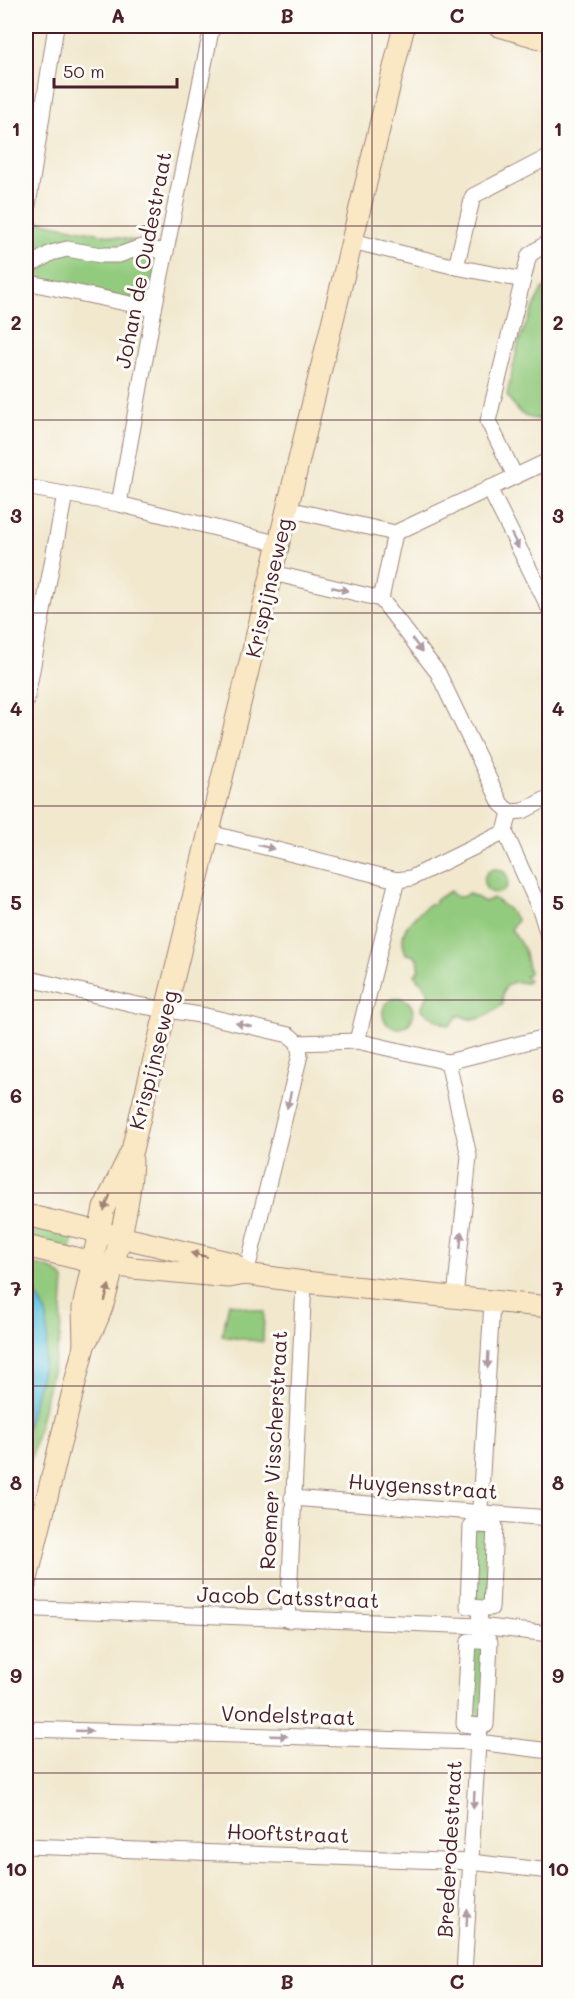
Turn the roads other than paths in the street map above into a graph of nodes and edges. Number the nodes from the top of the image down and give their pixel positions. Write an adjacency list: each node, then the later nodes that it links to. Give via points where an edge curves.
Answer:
1 (56, 26): 7 (street)
2 (212, 26): 10 (street, Johan de Oudestraat)
3 (404, 26): 8 (street, Krispijnseweg)
4 (499, 26): 5 (street)
5 (549, 40)
6 (549, 156): 12 (street, via 473,196)
7 (26, 218)
8 (352, 241): 12 (street); 22 (street, Krispijnseweg)
9 (549, 244): 13 (street, via 529,255)
10 (166, 252): 11 (street, via 141,247 118,255 101,255 67,249 36,262); 15 (street, Johan de Oudestraat)
11 (26, 261)
12 (456, 267): 13 (street)
13 (523, 280): 17 (street, via 488,421)
14 (26, 282): 15 (street)
15 (154, 309): 21 (street, Johan de Oudestraat)
16 (549, 460): 17 (street)
17 (515, 476): 19 (street)
18 (26, 487): 20 (street)
19 (489, 488): 23 (street); 27 (street, one-way to 27)
20 (64, 494): 21 (street); 28 (street)
21 (119, 504): 24 (street)
22 (288, 509): 23 (street); 24 (street, Krispijnseweg)
23 (395, 533): 26 (street)
24 (280, 544): 25 (street, Krispijnseweg)
25 (273, 573): 26 (street, one-way to 26); 32 (street, Krispijnseweg)
26 (381, 599): 30 (street, one-way to 30, via 438,673 501,804)
27 (549, 610)
28 (26, 702)
29 (549, 797): 30 (street, via 523,811)
30 (510, 812): 31 (street)
31 (504, 832): 33 (street, via 411,878); 34 (street, via 542,912)
32 (210, 833): 33 (street, one-way to 33); 36 (street, Krispijnseweg)
33 (397, 880): 38 (street)
34 (549, 942)
35 (26, 978): 36 (street)
36 (167, 1009): 39 (street, one-way to 36, via 289,1035); 41 (street, Krispijnseweg)
37 (549, 1036): 40 (street)
38 (357, 1041): 39 (street); 40 (street)
39 (298, 1042): 48 (street, one-way to 48, via 300,1055)
40 (448, 1062): 50 (street, one-way to 40, via 469,1156)
41 (132, 1150): 43 (street, Krispijnseweg, one-way to 43, via 106,1203); 44 (street, Krispijnseweg, via 132,1180)
42 (26, 1215): 43 (street)
43 (99, 1232): 44 (street); 46 (street, Krispijnseweg)
44 (120, 1237): 47 (street, Krispijnseweg); 48 (street, one-way to 44, via 232,1263)
45 (26, 1246): 46 (street)
46 (92, 1262): 47 (street); 53 (street, Krispijnseweg, via 84,1308)
47 (113, 1266): 48 (street, via 229,1276); 53 (street, Krispijnseweg, one-way to 47, via 99,1318)
48 (246, 1274): 49 (street)
49 (304, 1282): 50 (street); 54 (street, Roemer Visscherstraat)
50 (455, 1298): 51 (street)
51 (492, 1302): 52 (street); 55 (street, Brederodestraat, one-way to 55)
52 (549, 1307)
53 (84, 1346): 57 (street, Krispijnseweg)
54 (292, 1498): 55 (street, Huygensstraat); 60 (street, Roemer Visscherstraat)
55 (479, 1518): 56 (street, Huygensstraat); 59 (street, Brederodestraat, via 471,1525 468,1606); 59 (street, via 495,1526 491,1608)
56 (549, 1518)
57 (26, 1582)
58 (26, 1606): 60 (street, Jacob Catsstraat)
59 (479, 1608): 61 (street, Brederodestraat)
60 (288, 1620): 61 (street, Jacob Catsstraat)
61 (480, 1634): 62 (street, Jacob Catsstraat); 64 (street, Brederodestraat, via 490,1642 486,1725); 64 (street, via 469,1641 464,1724)
62 (549, 1634)
63 (26, 1729): 64 (street, Vondelstraat, one-way to 64)
64 (478, 1734): 65 (street, Vondelstraat); 67 (street, Brederodestraat, one-way to 67)
65 (549, 1751)
66 (26, 1846): 67 (street, Hooftstraat)
67 (471, 1862): 68 (street, Hooftstraat); 69 (street, Brederodestraat, one-way to 67)
68 (549, 1871)
69 (464, 1974)

